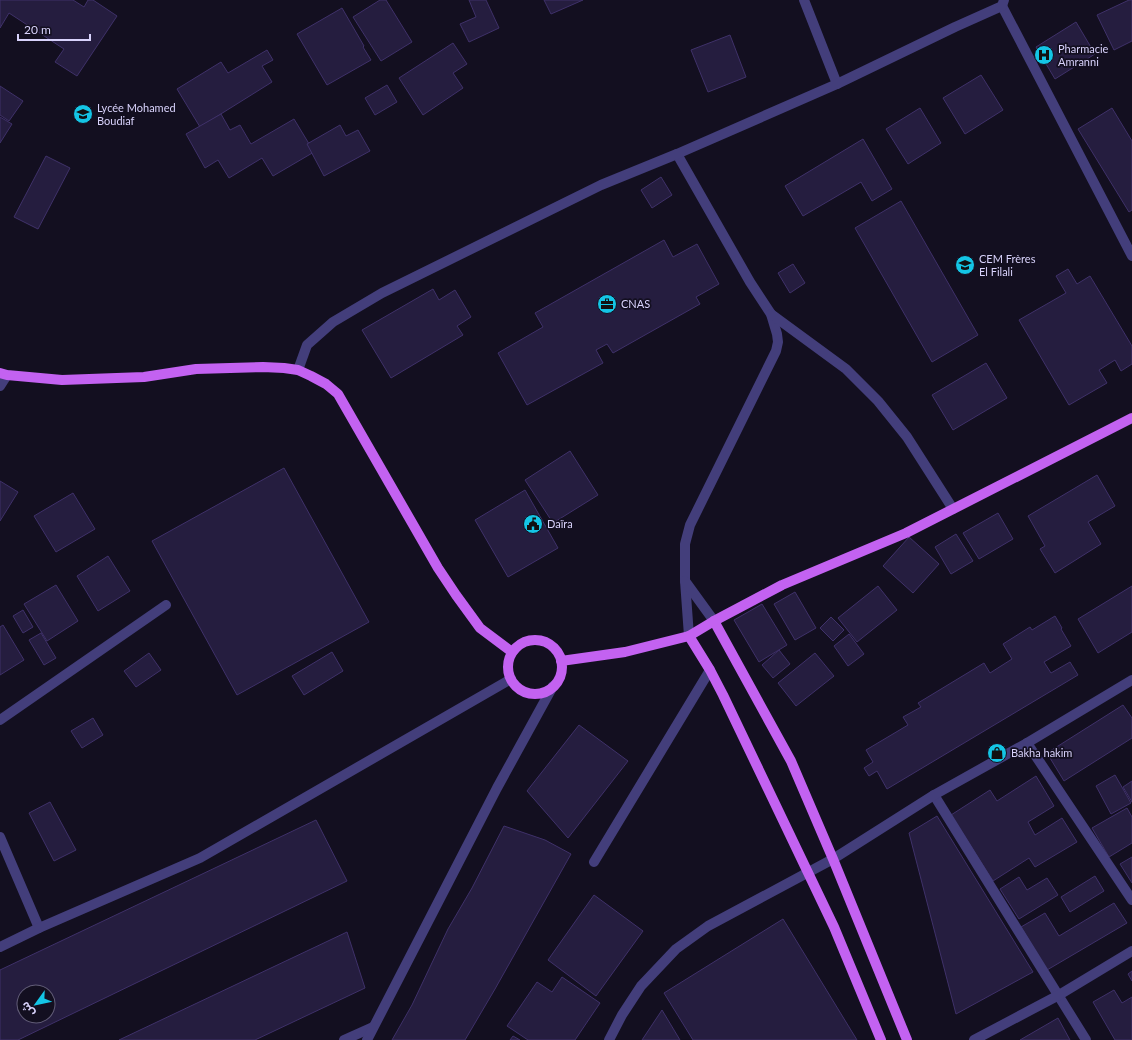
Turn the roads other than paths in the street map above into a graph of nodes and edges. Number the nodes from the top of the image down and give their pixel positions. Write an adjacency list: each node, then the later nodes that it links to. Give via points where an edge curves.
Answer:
1 (804, 0): 3 (street)
2 (1003, 3): 3 (street); 5 (street)
3 (837, 84): 4 (street)
4 (677, 154): 6 (street); 7 (street, via 601,185 382,294 333,322 307,345)
5 (1132, 256)
6 (770, 314): 11 (street, via 846,369 878,401 906,437); 12 (street, via 777,334 776,351 690,525 685,544)
7 (298, 370): 8 (main road, via 263,367 196,369 144,377 62,380); 16 (main road, via 326,384 338,394 456,596 480,628)
8 (3, 374): 9 (street)
9 (0, 386)
10 (1132, 418): 11 (main road)
11 (953, 510): 14 (main road, via 906,533 782,585)
12 (685, 581): 14 (street); 15 (street)
13 (166, 605): 22 (street)
14 (714, 621): 15 (main road); 26 (main road, via 791,761)
15 (689, 636): 17 (main road, via 625,652); 18 (main road)
16 (512, 652): 17 (main road, via 518,645 536,640 553,647); 19 (main road, via 508,670)
17 (561, 661): 21 (main road, via 561,674)
18 (710, 670): 27 (street); 28 (main road)
19 (511, 679): 21 (main road, via 527,692 545,691); 30 (street, via 200,858)
20 (1131, 683): 23 (street)
21 (553, 686): 34 (street)
22 (0, 720)
23 (1027, 743): 24 (street); 29 (street)
24 (934, 795): 26 (street); 33 (street)
25 (0, 837): 30 (street)
26 (833, 859): 28 (street); 39 (main road)
27 (594, 862)
28 (808, 872): 37 (street, via 708,926 676,948 641,986); 38 (main road)
29 (1132, 900)
30 (40, 928): 31 (street)
31 (0, 947)
32 (1132, 951): 33 (street)
33 (1059, 995): 40 (street); 41 (street)
34 (373, 1027): 35 (street); 36 (street)
35 (344, 1040)
36 (367, 1040)
37 (609, 1040)
38 (881, 1040)
39 (907, 1040)
40 (974, 1040)
41 (1086, 1040)

